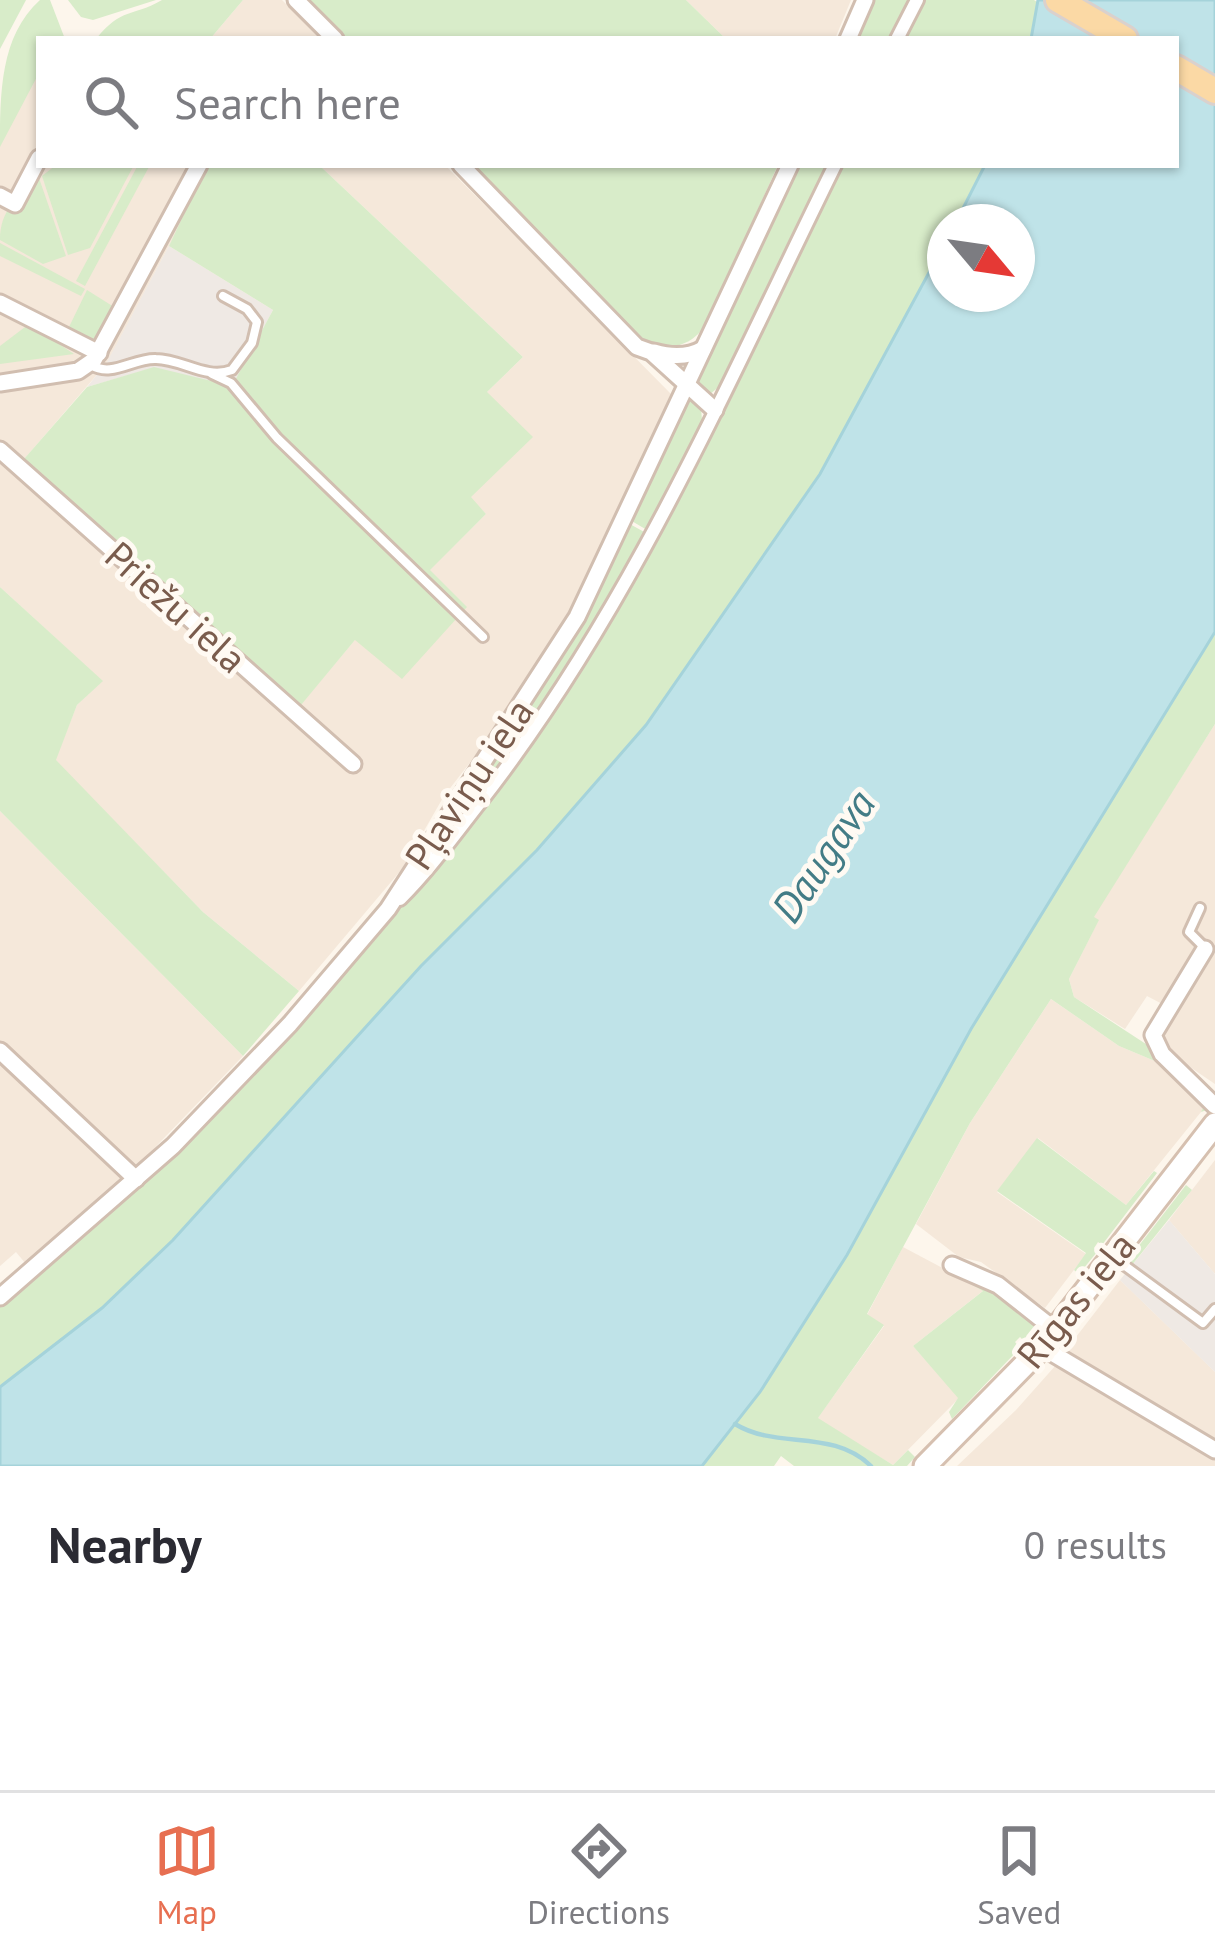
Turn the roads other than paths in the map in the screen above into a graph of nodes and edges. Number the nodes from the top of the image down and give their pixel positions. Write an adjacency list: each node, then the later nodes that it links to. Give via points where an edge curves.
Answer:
1 (296, 0): 5 (street)
2 (866, 0): 6 (street)
3 (917, 0): 7 (street)
4 (1058, 0): 8 (main road)
5 (331, 36)
6 (849, 36)
7 (899, 36)
8 (1120, 36)
9 (1179, 70): 10 (main road)
10 (1215, 91)
11 (36, 164): 16 (street, via 15,204)
12 (197, 168): 21 (street)
13 (464, 168): 20 (street)
14 (789, 168): 19 (street, Pļaviņu iela)
15 (834, 168): 25 (street)
16 (0, 196)
17 (223, 296): 22 (lane, via 252,313 257,327 237,365)
18 (0, 303): 21 (street)
19 (703, 349): 20 (street); 24 (street, Pļaviņu iela)
20 (651, 352): 24 (street)
21 (94, 358): 22 (lane, via 105,371 164,359); 23 (street, via 71,373)
22 (212, 374): 27 (lane, via 231,383 277,438)
23 (0, 383)
24 (686, 385): 25 (street); 30 (street, Pļaviņu iela, via 577,616)
25 (715, 410): 30 (street, via 573,675 447,845)
26 (0, 450): 28 (street, Priežu iela)
27 (483, 637)
28 (353, 764)
29 (1200, 908): 31 (lane, via 1189,932)
30 (388, 909): 35 (street, Pļaviņu iela, via 290,1024)
31 (1205, 949): 33 (street, via 1153,1035)
32 (0, 1051): 35 (street)
33 (1215, 1106)
34 (1215, 1124): 36 (main road, Rīgas iela)
35 (136, 1179): 38 (street, Pļaviņu iela)
36 (1112, 1257): 39 (lane, via 1203,1324); 40 (main road, Rīgas iela)
37 (952, 1265): 40 (street, via 998,1285)
38 (0, 1297)
39 (1215, 1309)
40 (1048, 1338): 41 (street); 42 (main road, Rīgas iela)
41 (1215, 1450)
42 (925, 1466)

